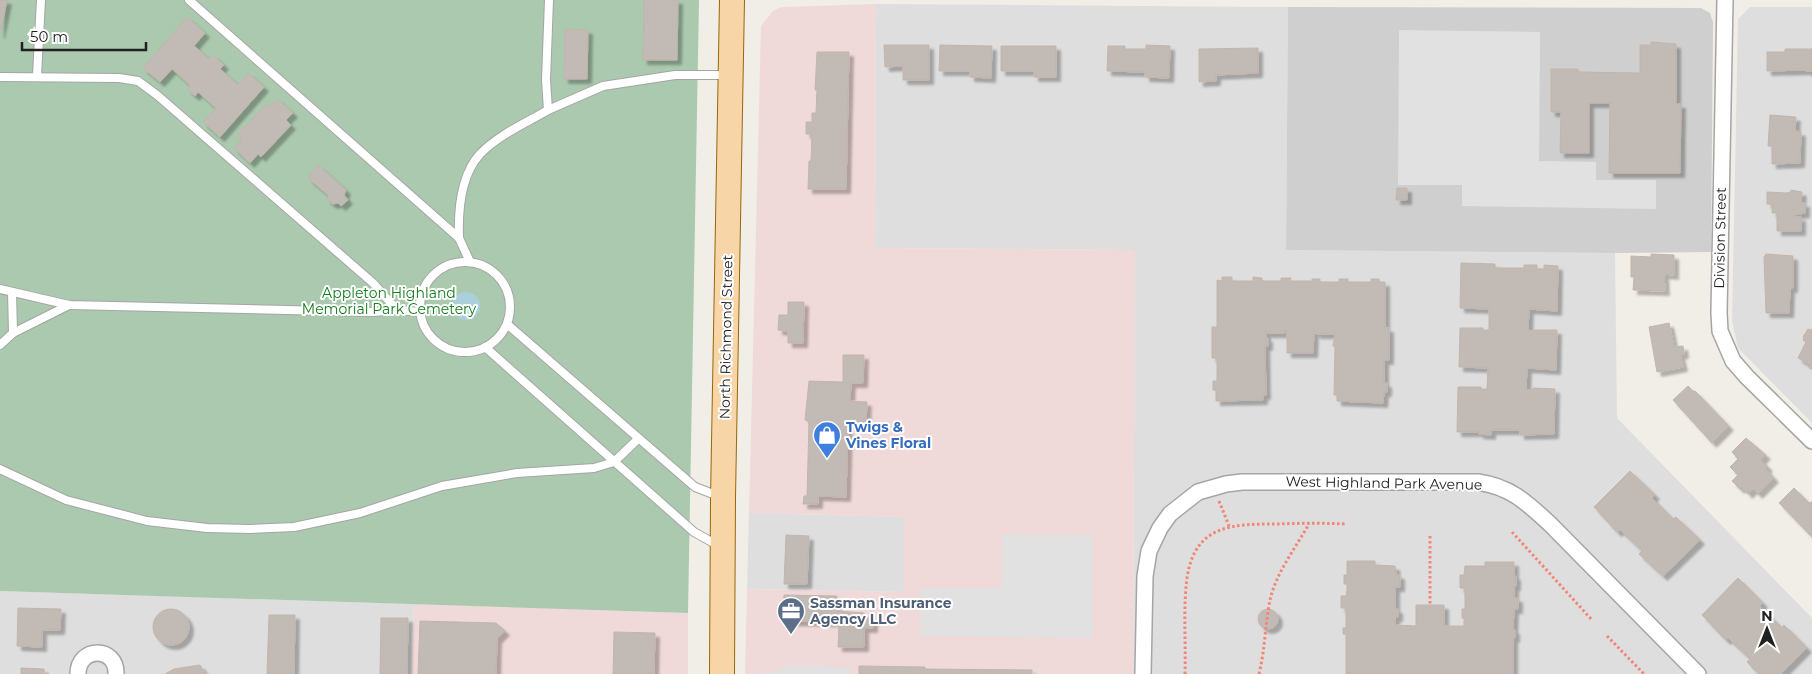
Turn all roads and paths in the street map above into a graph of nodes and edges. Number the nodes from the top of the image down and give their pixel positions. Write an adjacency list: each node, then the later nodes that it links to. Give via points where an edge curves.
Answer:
1 (41, 0): 7 (lane)
2 (189, 0): 10 (lane)
3 (549, 0): 9 (lane)
4 (732, 0): 8 (main road, North Richmond Street)
5 (1725, 0): 22 (street, Division Street, via 1720,331 1733,361)
6 (0, 76): 7 (lane)
7 (37, 76): 15 (lane, via 138,81 374,283)
8 (730, 76): 9 (lane, via 676,75 603,86); 26 (main road, North Richmond Street)
9 (548, 110): 10 (lane, via 498,139 480,155 468,175 460,199)
10 (459, 238): 11 (lane)
11 (470, 262): 16 (lane, via 444,267 433,275 424,292); 17 (lane, via 492,271 506,289 510,300)
12 (0, 289): 13 (lane)
13 (12, 292): 14 (lane); 18 (lane)
14 (69, 305): 15 (lane); 18 (lane)
15 (397, 310): 16 (lane)
16 (421, 312): 20 (lane, via 428,332 444,346 464,351)
17 (507, 324): 20 (lane); 21 (lane)
18 (13, 333): 19 (lane)
19 (0, 345)
20 (486, 347): 23 (lane)
21 (638, 439): 23 (lane); 26 (lane, via 695,487)
22 (1812, 441)
23 (614, 462): 24 (lane, via 594,468 516,472 442,486 360,513 294,526 250,529 148,521 66,500); 32 (lane, via 694,532)
24 (0, 469)
25 (1213, 487): 29 (path); 39 (street, West Highland Park Avenue, via 1198,492 1170,514 1149,551 1145,576); 43 (street, West Highland Park Avenue, via 1242,482 1478,482 1510,491 1550,524)
26 (723, 498): 32 (main road, North Richmond Street)
27 (1310, 523): 28 (path); 29 (path); 41 (path, via 1284,567 1270,600)
28 (1346, 524)
29 (1229, 526): 40 (path, via 1209,536 1191,562 1186,597)
30 (1512, 532): 34 (path)
31 (1430, 536): 33 (path)
32 (723, 548): 38 (main road, North Richmond Street)
33 (1430, 604)
34 (1592, 620)
35 (1607, 636): 42 (path)
36 (78, 674): 37 (street, via 83,658 101,653 112,660)
37 (116, 674)
38 (722, 674)
39 (1143, 674)
40 (1185, 674)
41 (1259, 674)
42 (1644, 674)
43 (1698, 674)

